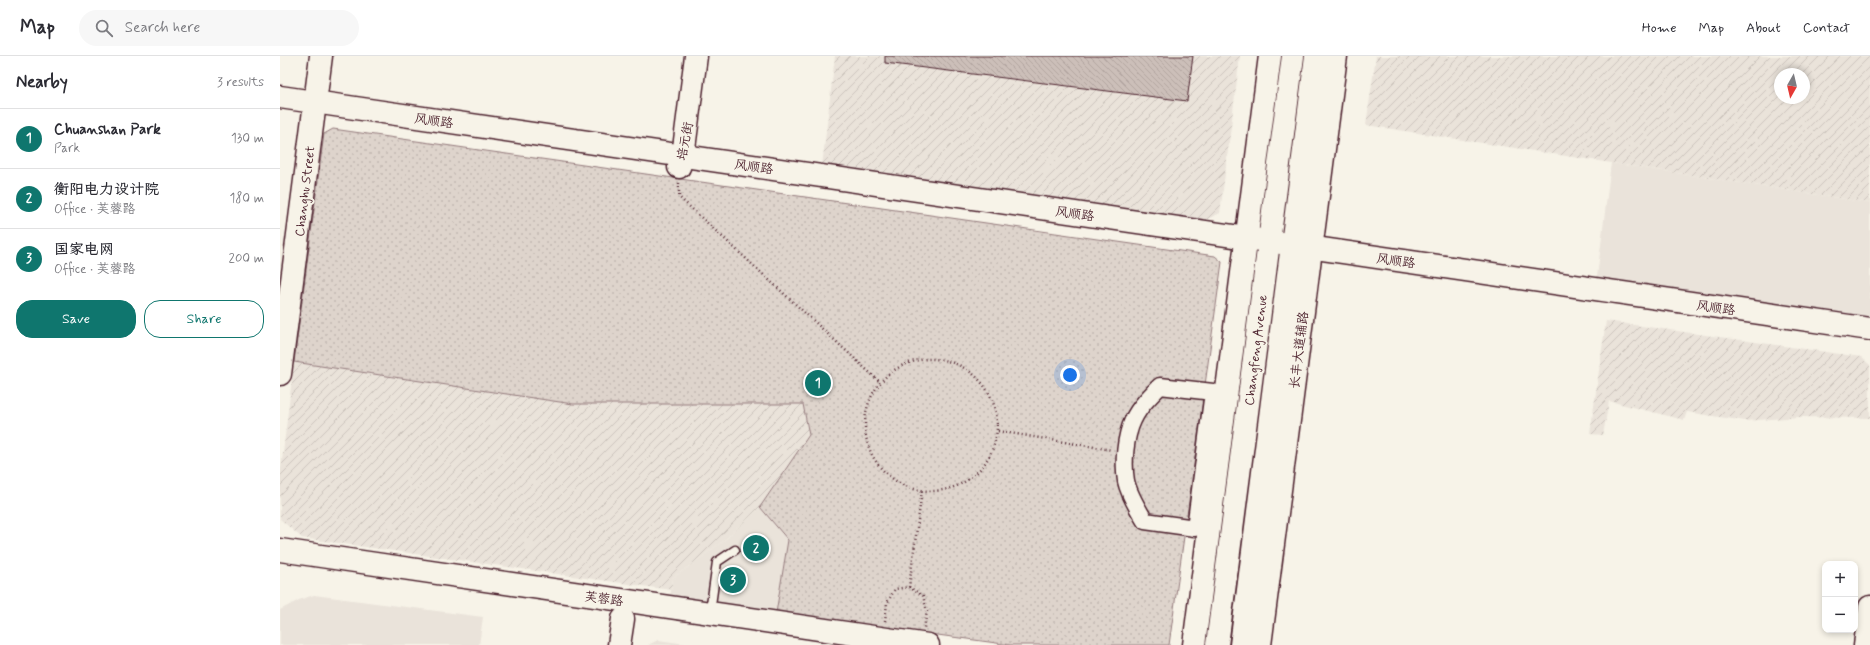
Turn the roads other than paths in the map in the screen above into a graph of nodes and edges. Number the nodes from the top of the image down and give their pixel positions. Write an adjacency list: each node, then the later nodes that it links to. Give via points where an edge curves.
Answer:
1 (313, 56): 10 (street, Changhu Street)
2 (321, 56): 10 (street, Changhu Street)
3 (691, 56): 12 (street, 培元街)
4 (696, 56): 12 (street, 培元街)
5 (1270, 56): 13 (street)
6 (1293, 56): 14 (street, Changfeng Avenue)
7 (1316, 56): 15 (street, Changfeng Avenue)
8 (1336, 56): 15 (street, 长丰大道辅路)
9 (280, 97): 10 (street, 风顺路)
10 (310, 108): 11 (street, 风顺路); 12 (street, 风顺路); 16 (street, Changhu Street); 19 (street, Changhu Street)
11 (280, 109)
12 (680, 159): 13 (street, 风顺路)
13 (1246, 243): 14 (street, 风顺路); 30 (street)
14 (1269, 247): 15 (street, 风顺路); 31 (street, Changfeng Avenue)
15 (1301, 251): 17 (street, 风顺路); 18 (street, 风顺路); 32 (street, Changfeng Avenue); 33 (street, 长丰大道辅路)
16 (280, 308)
17 (1870, 329)
18 (1870, 338)
19 (280, 374)
20 (1126, 452): 20 (street, via 1133,420 1144,402 1160,386 1213,392 1195,528 1145,521 1126,482)
21 (280, 550): 25 (street, 芙蓉路)
22 (735, 550): 25 (lane, via 717,562)
23 (280, 560): 28 (street, 芙蓉路)
24 (1870, 607): 34 (street)
25 (710, 613): 29 (street, 芙蓉路)
26 (622, 619): 27 (street)
27 (620, 645)
28 (861, 645)
29 (925, 645)
30 (1194, 645)
31 (1217, 645)
32 (1241, 645)
33 (1260, 645)
34 (1865, 645)

